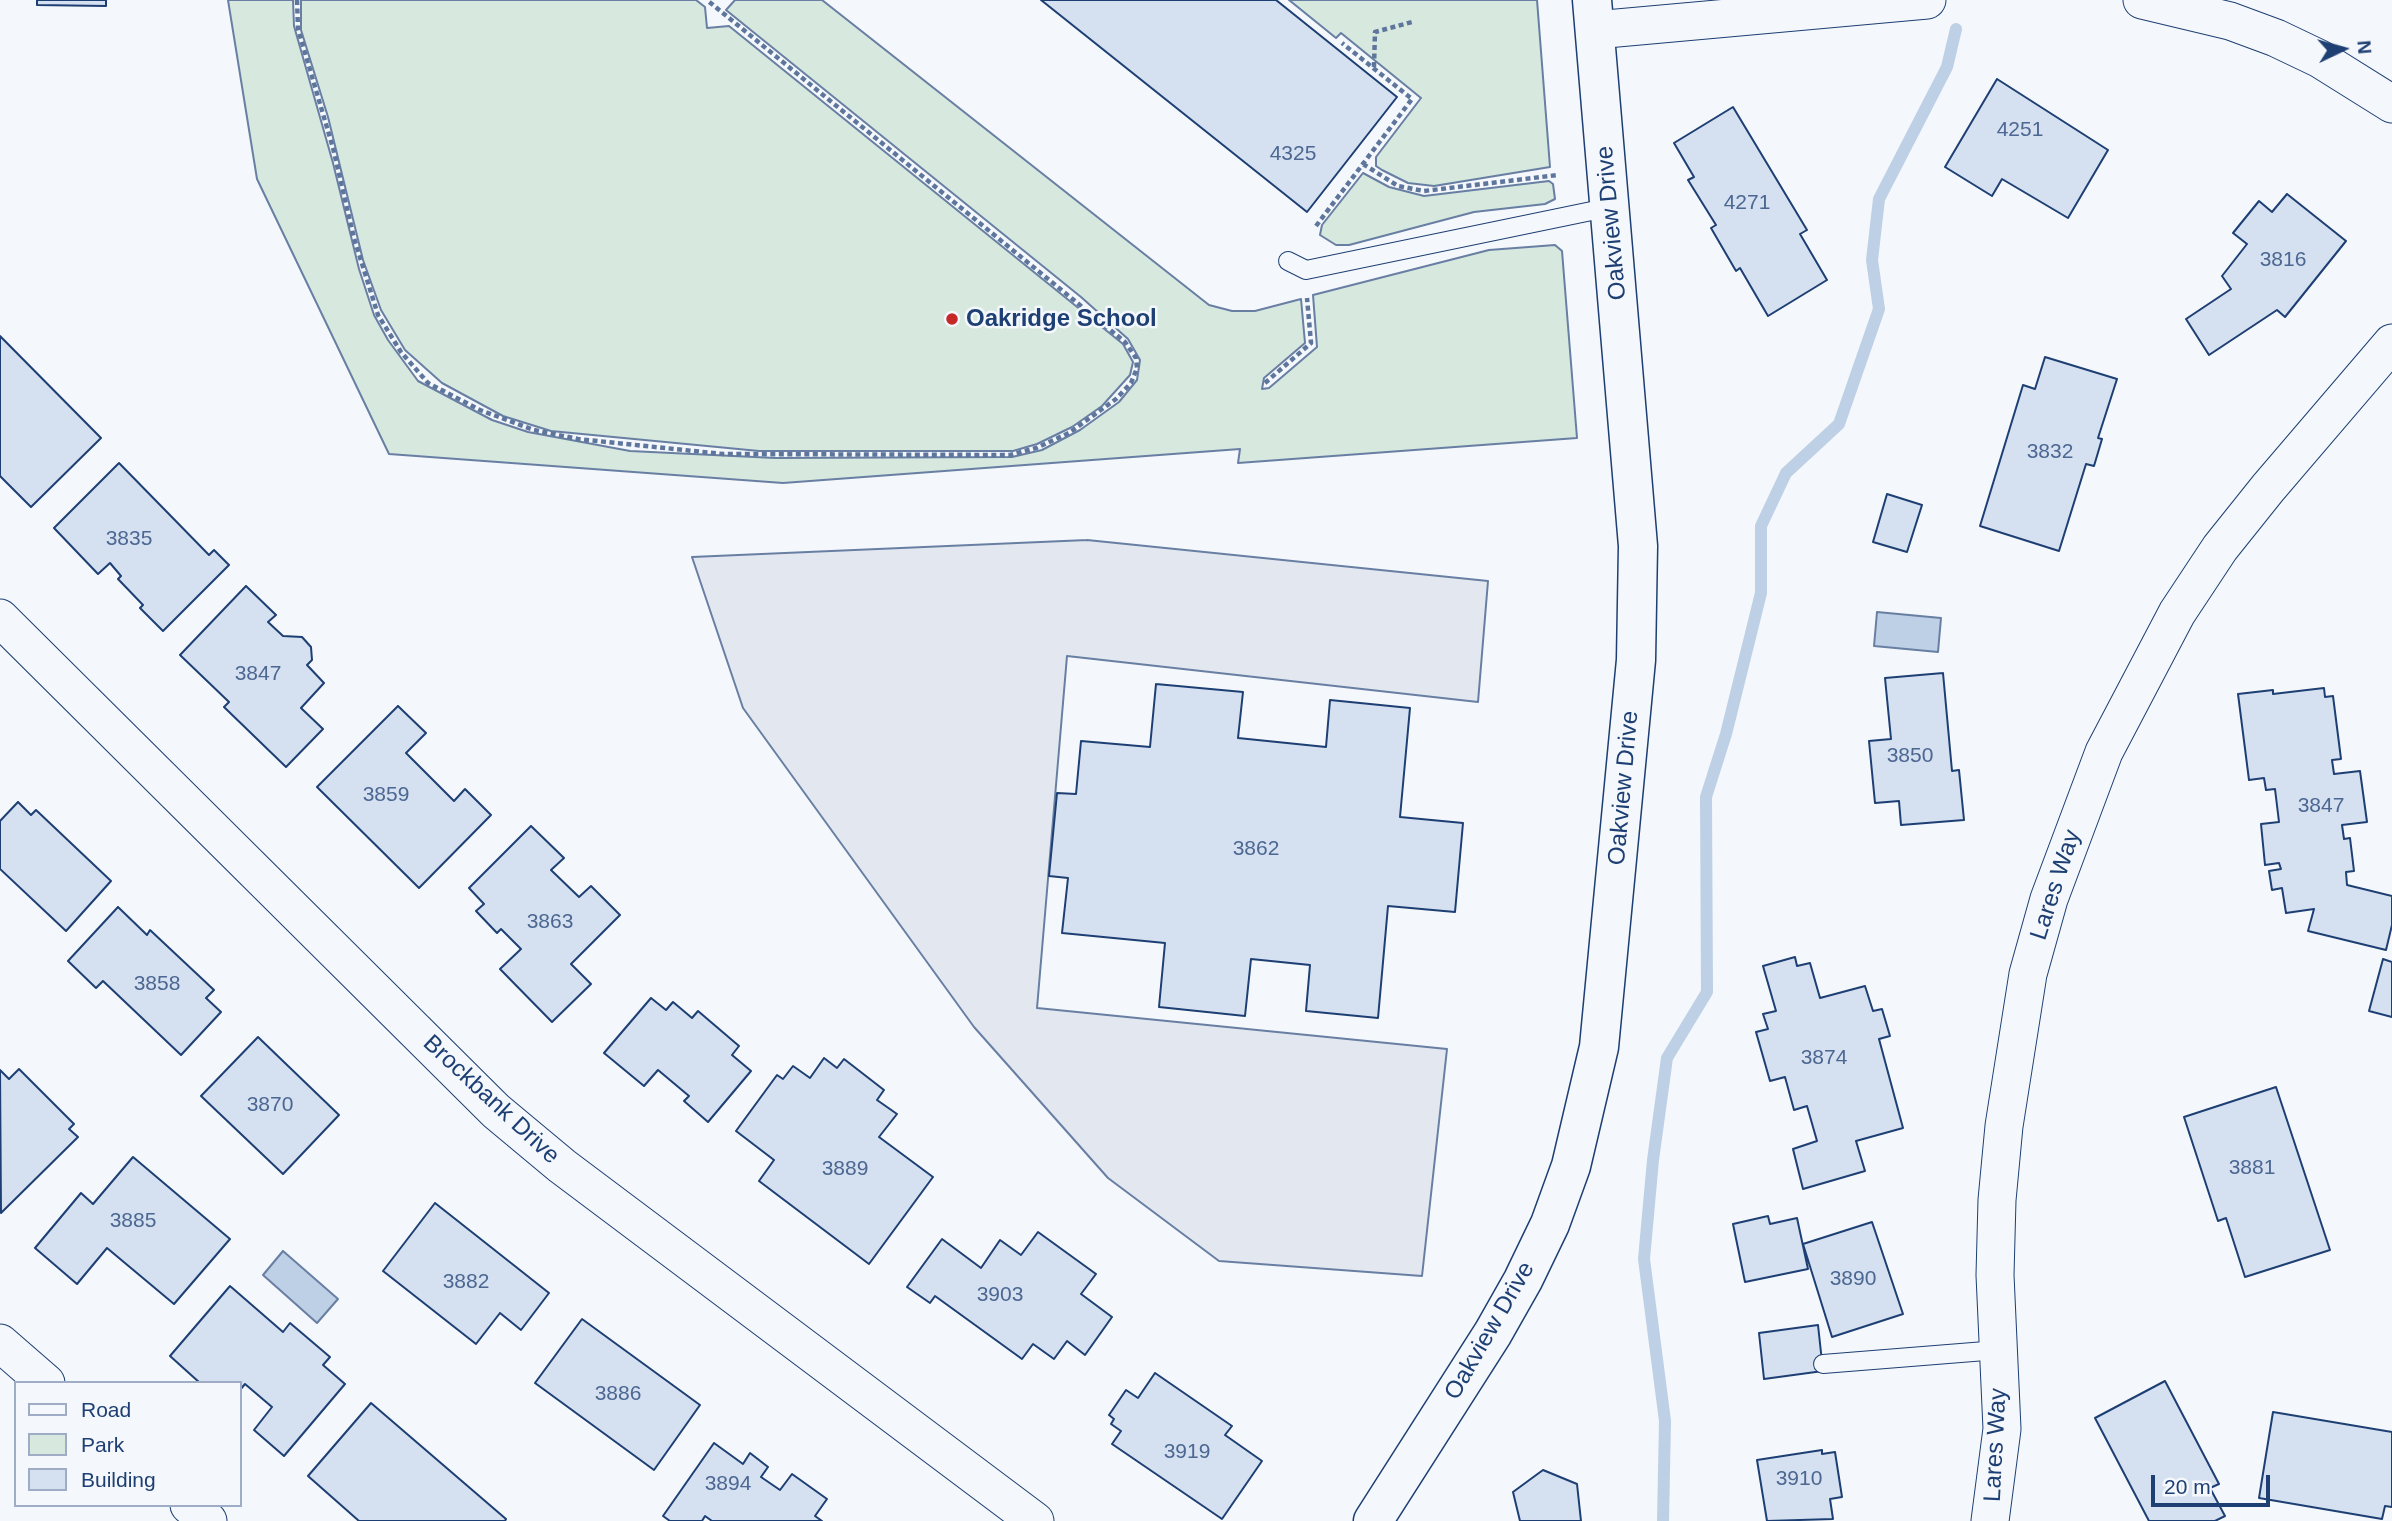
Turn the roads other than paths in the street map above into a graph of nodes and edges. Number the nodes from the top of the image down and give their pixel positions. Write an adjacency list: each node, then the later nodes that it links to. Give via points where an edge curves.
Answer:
1 (1927, 0): 3 (street)
2 (2142, 0): 4 (street, via 2195,11 2276,38 2320,59)
3 (1593, 15): 5 (street, Oakview Drive)
4 (2392, 104)
5 (1611, 207): 6 (lane, via 1306,270); 16 (street, Oakview Drive, via 1635,493 1638,603 1599,1047 1571,1166 1524,1280)
6 (1288, 261)
7 (2392, 343): 10 (street, Lares Way, via 2220,548 2177,613 2104,752 2074,825 2028,974 2014,1050 1997,1200)
8 (0, 618): 15 (street, Brockbank Drive, via 496,1111 562,1166)
9 (0, 1343): 12 (street)
10 (1998, 1350): 11 (lane); 17 (street, Lares Way, via 2001,1429)
11 (1824, 1364)
12 (44, 1381)
13 (192, 1507): 14 (street)
14 (208, 1521)
15 (1035, 1521)
16 (1373, 1521)
17 (1990, 1521)

